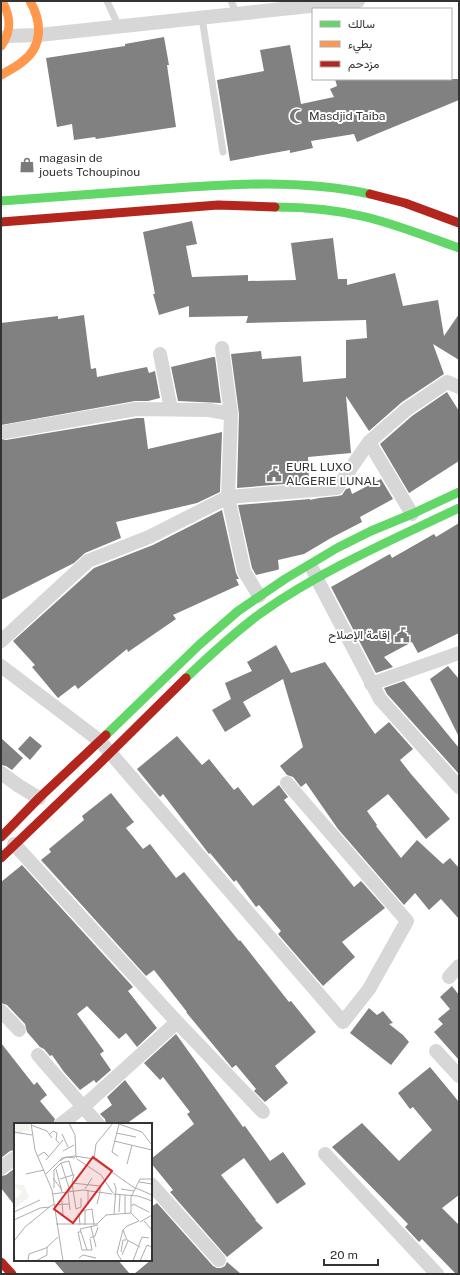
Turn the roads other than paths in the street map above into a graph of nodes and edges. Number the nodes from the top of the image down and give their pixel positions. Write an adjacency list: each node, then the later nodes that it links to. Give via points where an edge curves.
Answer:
1 (2, 1): 10 (street, via 10,21 10,30)
2 (30, 1): 9 (street, via 39,18)
3 (108, 1): 8 (lane)
4 (231, 1): 6 (lane)
5 (358, 1): 6 (street)
6 (237, 14): 7 (street)
7 (202, 18): 8 (street); 12 (lane)
8 (119, 27): 9 (street)
9 (39, 35): 10 (street); 11 (street, via 31,54)
10 (4, 41)
11 (1, 75)
12 (223, 152)
13 (1, 201): 15 (street, via 220,185 311,185 371,194)
14 (1, 222): 16 (street, via 218,205 292,207 365,217)
15 (459, 223)
16 (459, 248)
17 (222, 348): 21 (street)
18 (160, 354): 20 (street)
19 (459, 387): 23 (street, via 447,382 407,409)
20 (171, 409): 21 (street, via 209,410); 22 (street, via 136,409)
21 (231, 414): 25 (street)
22 (5, 432)
23 (369, 442): 25 (street, via 337,488); 27 (street)
24 (459, 492): 27 (street)
25 (228, 497): 30 (street, via 244,571); 31 (street, via 149,537 88,561)
26 (459, 508): 29 (street)
27 (412, 514): 28 (street, via 371,531)
28 (311, 564): 29 (street); 30 (street)
29 (317, 579): 34 (street); 36 (street, via 262,612 219,647)
30 (259, 596): 35 (street, via 204,641)
31 (1, 641)
32 (459, 653): 34 (street)
33 (1, 666): 35 (street)
34 (371, 684): 39 (street, via 380,699)
35 (100, 741): 36 (street); 40 (street)
36 (112, 753): 38 (street, via 343,1022 368,989 407,921); 42 (street)
37 (1, 773): 40 (street)
38 (287, 783)
39 (459, 787)
40 (39, 798): 41 (street)
41 (1, 837)
42 (14, 844): 43 (street); 47 (street)
43 (1, 858)
44 (459, 966): 45 (street)
45 (449, 977)
46 (1, 1011): 48 (street)
47 (176, 1022): 52 (street); 53 (street)
48 (19, 1030)
49 (436, 1051): 51 (street)
50 (38, 1055): 52 (street)
51 (459, 1076)
52 (83, 1107): 54 (street); 55 (street)
53 (263, 1112)
54 (62, 1123)
55 (97, 1123)
56 (326, 1154): 63 (street)
57 (14, 1159): 58 (street)
58 (1, 1168)
59 (152, 1185): 60 (street)
60 (219, 1260)
61 (1, 1262): 62 (street)
62 (12, 1274)
63 (437, 1274)

